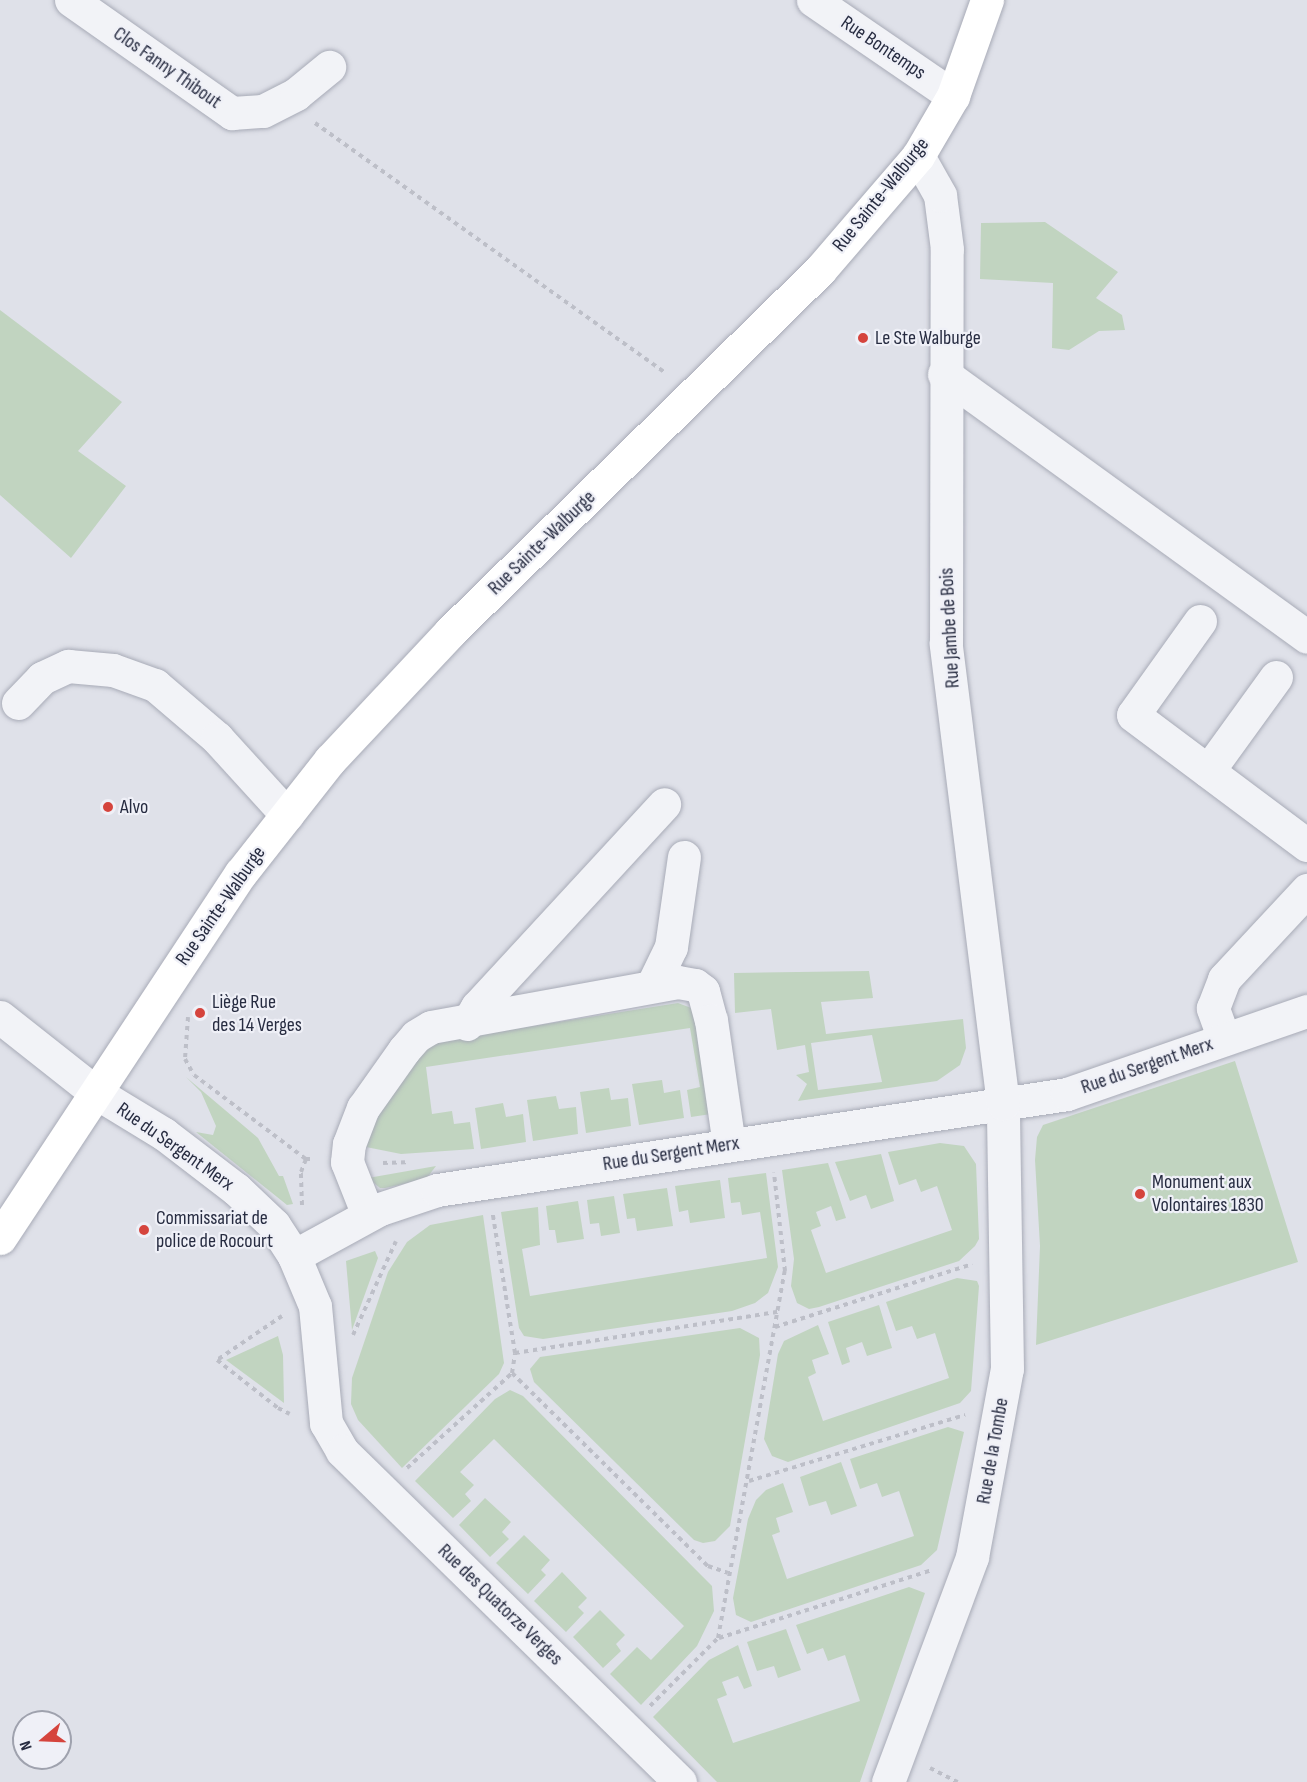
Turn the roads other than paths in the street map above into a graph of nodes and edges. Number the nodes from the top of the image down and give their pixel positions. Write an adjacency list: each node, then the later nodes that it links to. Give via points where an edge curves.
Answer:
1 (71, 0): 4 (street, Clos Fanny Thibout, via 232,113 263,111)
2 (813, 0): 5 (street, Rue Bontemps)
3 (987, 0): 5 (main road, Rue Sainte-Walburge)
4 (329, 67)
5 (953, 96): 6 (main road, Rue Sainte-Walburge)
6 (918, 156): 7 (street, Rue Jambe de Bois, via 940,195 947,249); 14 (main road, Rue Sainte-Walburge, via 820,270 450,633 330,760)
7 (945, 374): 9 (street); 24 (street, Rue Jambe de Bois, via 946,644)
8 (1200, 621): 12 (street, via 1133,715)
9 (1307, 637)
10 (1276, 677): 12 (street)
11 (18, 703): 14 (street, via 42,678 68,666 113,670 155,686 217,738)
12 (1208, 771): 15 (street)
13 (664, 804): 21 (street, via 477,1007)
14 (286, 815): 23 (main road, Rue Sainte-Walburge, via 241,873)
15 (1307, 845)
16 (684, 857): 18 (street, via 671,947)
17 (1307, 890): 22 (street, via 1224,979 1213,1008)
18 (652, 987): 21 (street); 25 (street, via 678,982 703,991)
19 (1307, 1011): 22 (street, Rue du Sergent Merx)
20 (0, 1017): 23 (street, Rue du Sergent Merx)
21 (467, 1023): 26 (street, via 431,1027 416,1036 363,1108 347,1162)
22 (1224, 1039): 24 (street, Rue du Sergent Merx, via 1066,1094)
23 (95, 1092): 27 (main road, Rue Sainte-Walburge); 28 (street, Rue du Sergent Merx, via 164,1134 236,1189 274,1225)
24 (1003, 1104): 25 (street, Rue du Sergent Merx); 30 (street, Rue de la Tombe, via 1007,1252 1003,1404 972,1557)
25 (729, 1145): 26 (street, Rue du Sergent Merx, via 437,1190)
26 (368, 1215): 28 (street, Rue du Sergent Merx)
27 (0, 1238)
28 (294, 1256): 29 (street, Rue des Quatorze Verges, via 315,1306 326,1423 342,1451)
29 (680, 1782)
30 (888, 1782)

